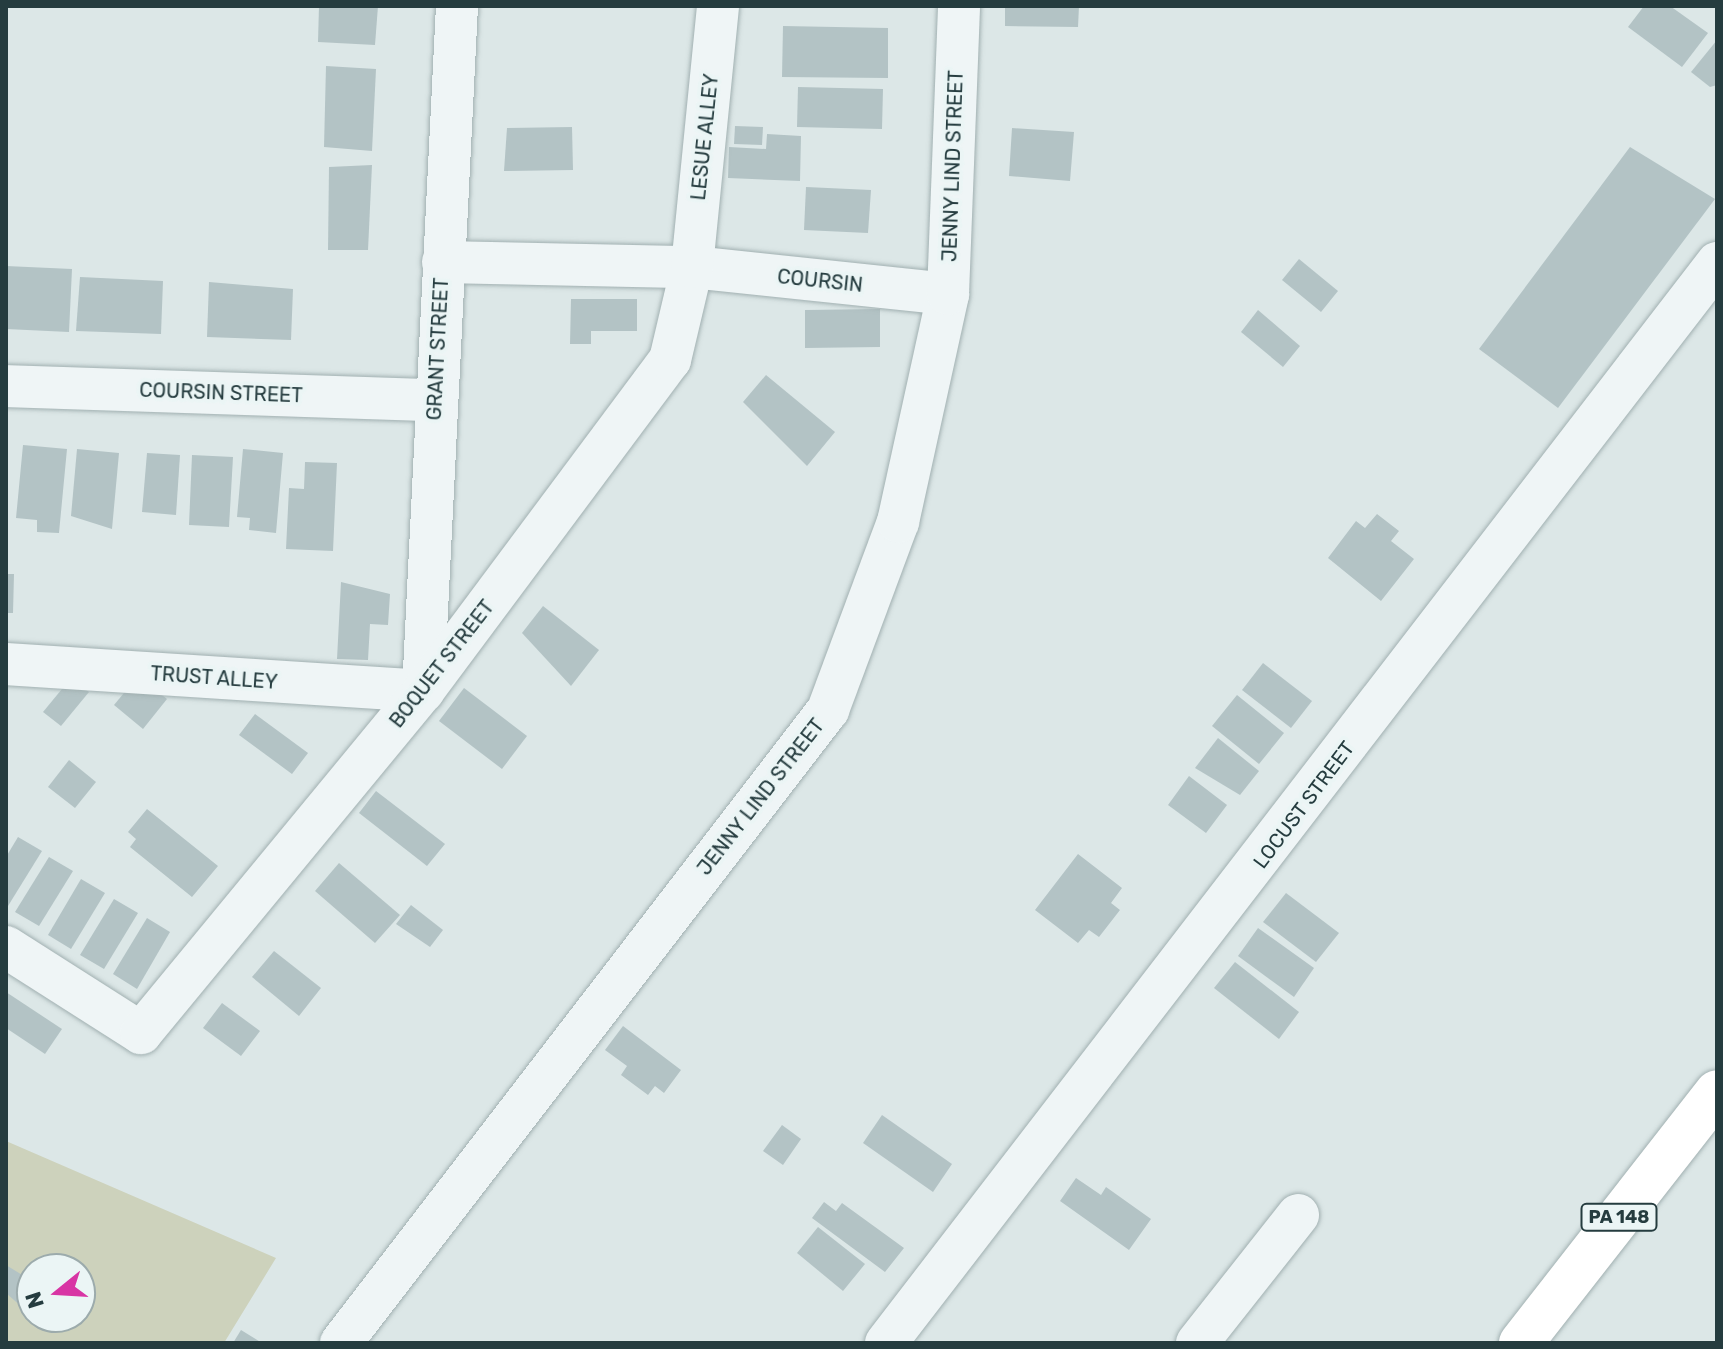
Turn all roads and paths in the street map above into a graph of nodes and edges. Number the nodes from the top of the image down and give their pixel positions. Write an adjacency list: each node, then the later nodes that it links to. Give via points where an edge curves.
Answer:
1 (457, 6): 4 (street, GRANT STREET)
2 (718, 6): 6 (street, LESUE ALLEY)
3 (959, 6): 7 (street, JENNY LIND STREET)
4 (443, 262): 6 (street); 9 (street, GRANT STREET)
5 (1717, 263): 16 (street, LOCUST STREET)
6 (692, 267): 7 (street, COURSIN); 11 (street, BOQUET STREET, via 670,360)
7 (948, 294): 15 (street, JENNY LIND STREET, via 898,522 828,710)
8 (6, 386): 9 (street, COURSIN STREET)
9 (435, 400): 11 (street, GRANT STREET)
10 (6, 664): 11 (street, TRUST ALLEY)
11 (423, 691): 12 (street, BOQUET STREET, via 141,1033)
12 (6, 947)
13 (1717, 1092): 18 (main road, PA 148)
14 (1298, 1215): 17 (street)
15 (341, 1343)
16 (886, 1343)
17 (1197, 1343)
18 (1521, 1343)

